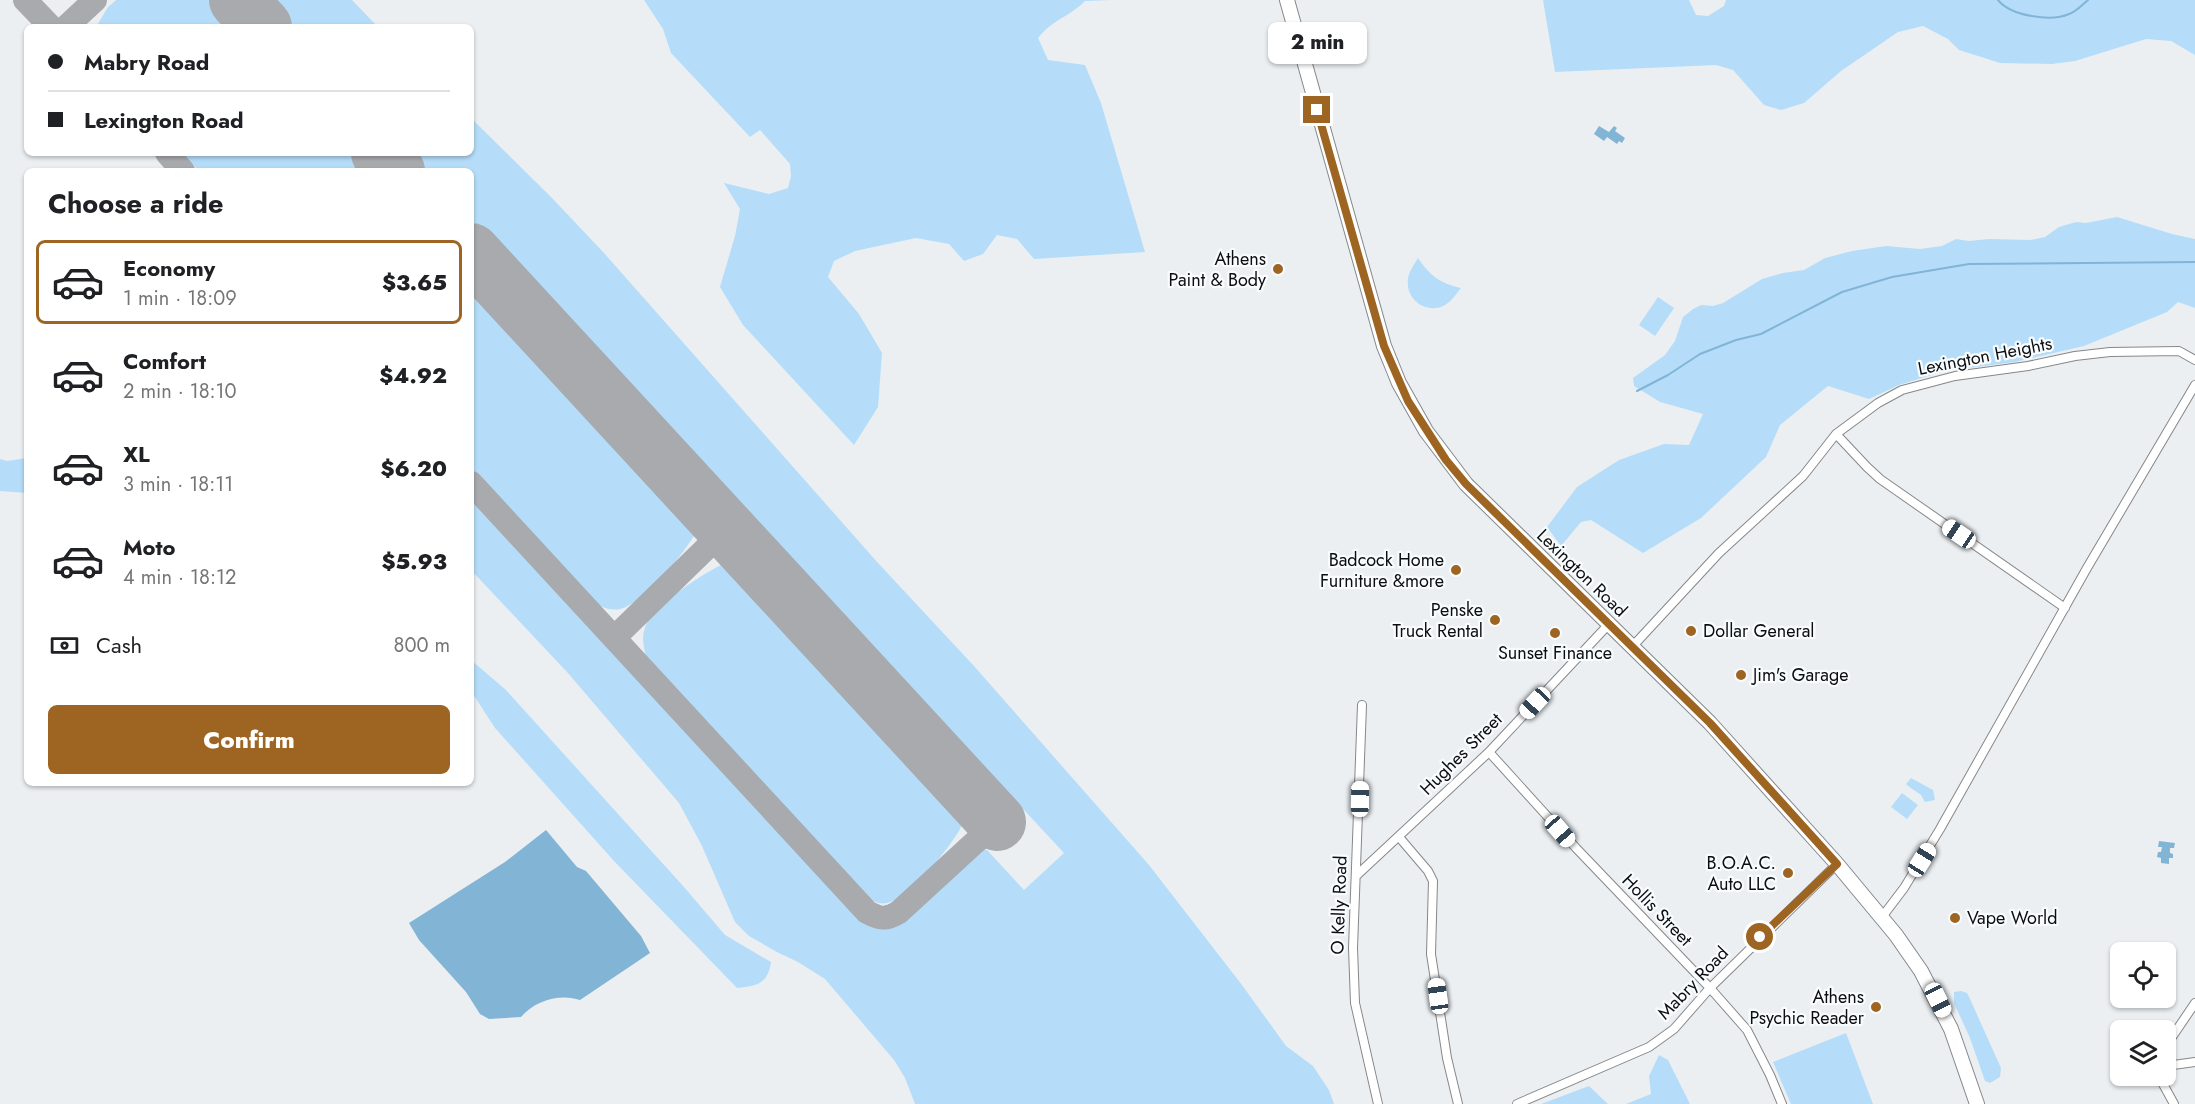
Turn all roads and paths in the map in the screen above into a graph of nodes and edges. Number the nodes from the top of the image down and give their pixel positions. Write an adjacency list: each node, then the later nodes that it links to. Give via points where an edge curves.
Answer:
1 (1287, 0): 6 (highway, Lexington Road, via 1364,280 1399,383 1426,431 1466,484)
2 (2195, 360): 4 (street, Lexington Heights, via 2179,351 2110,352 1955,376 1902,390)
3 (2195, 385): 5 (street)
4 (1836, 434): 5 (street, via 1880,479); 7 (street, Lexington Heights, via 1803,477 1719,553)
5 (2065, 608): 13 (street, via 1940,829)
6 (1609, 624): 7 (highway, Lexington Road); 9 (street, Hughes Street)
7 (1632, 646): 11 (highway, Lexington Road, via 1710,723)
8 (1362, 705): 12 (street, O Kelly Road)
9 (1489, 752): 10 (street, Hughes Street); 14 (street, Hollis Street)
10 (1399, 837): 12 (street, Hughes Street); 21 (street, via 1433,881 1431,954)
11 (1837, 864): 13 (highway, Lexington Road); 14 (street, Mabry Road)
12 (1357, 875): 20 (street, O Kelly Road, via 1355,1003)
13 (1882, 917): 24 (highway, Lexington Road, via 1916,962 1938,1000)
14 (1710, 988): 22 (street, Mabry Road, via 1674,1029 1649,1047); 23 (street, Hollis Street, via 1751,1034)
15 (2195, 1003): 16 (street)
16 (2176, 1031)
17 (2195, 1062): 18 (street)
18 (2176, 1065)
19 (2164, 1086): 25 (street)
20 (1378, 1104)
21 (1458, 1104)
22 (1517, 1104)
23 (1782, 1104)
24 (1977, 1104)
25 (2174, 1104)

